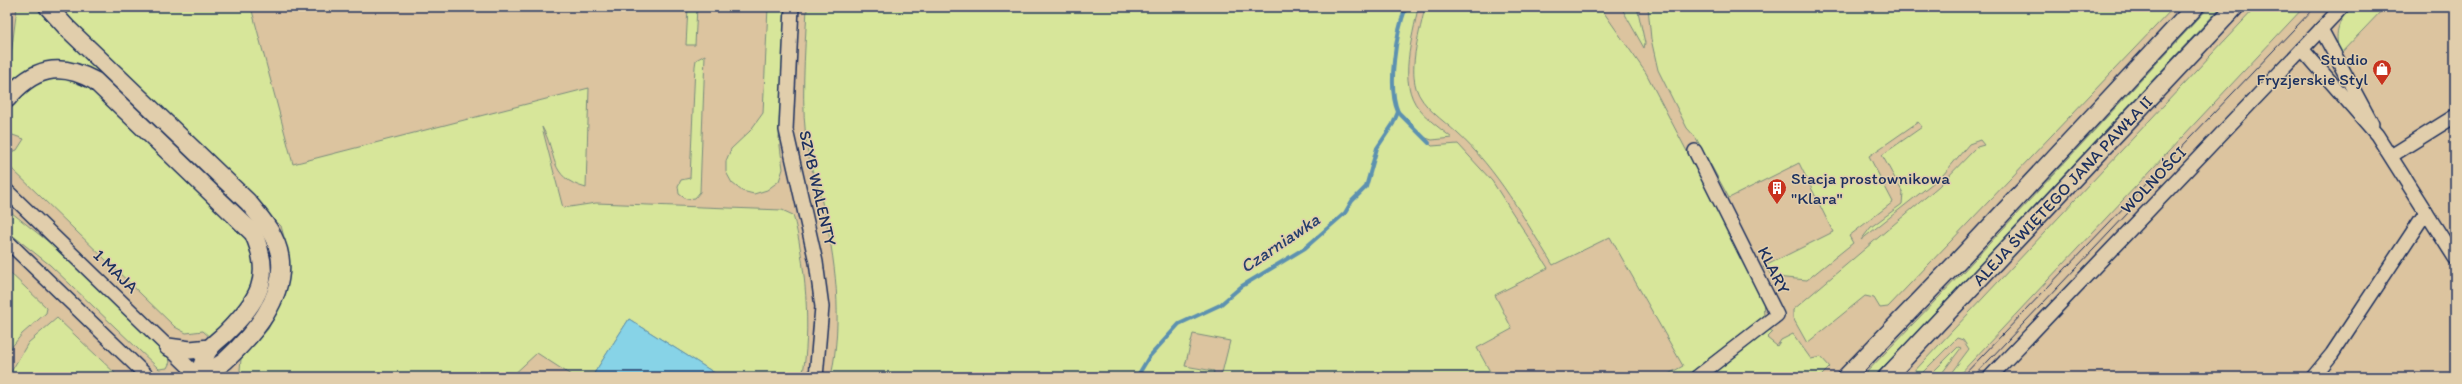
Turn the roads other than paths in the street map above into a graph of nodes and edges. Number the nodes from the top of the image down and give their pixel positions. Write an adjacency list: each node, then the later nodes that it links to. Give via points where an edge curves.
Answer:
1 (48, 7): 19 (main road, via 248,202 275,240 280,256 280,275 272,303)
2 (792, 7): 23 (street, SZYB WALENTY, via 786,130 816,262 821,300)
3 (2195, 7): 25 (main road, ALEJA ŚWIĘTEGO JANA PAWŁA II)
4 (2235, 7): 20 (main road, ALEJA ŚWIĘTEGO JANA PAWŁA II)
5 (2342, 7): 6 (street, WOLNOŚCI)
6 (2321, 29): 7 (street, WOLNOŚCI); 10 (street, via 2360,98)
7 (2302, 49): 10 (street); 26 (street, WOLNOŚCI)
8 (7, 99): 18 (main road, via 20,84 35,74 48,71 67,71 96,81 253,234 263,260 260,287 254,302)
9 (2455, 116): 12 (street)
10 (2377, 135): 12 (street)
11 (1695, 151): 24 (street, KLARY, via 1777,315)
12 (2391, 156): 14 (street)
13 (7, 192): 17 (street, 1 MAJA)
14 (2426, 212): 16 (street); 27 (street)
15 (7, 242): 21 (street)
16 (2455, 258)
17 (168, 347): 18 (main road, via 190,350); 22 (street, 1 MAJA)
18 (210, 348): 22 (main road)
19 (224, 369): 22 (main road)
20 (1889, 375)
21 (148, 377)
22 (198, 377)
23 (816, 377)
24 (1697, 377)
25 (1846, 377)
26 (1990, 377)
27 (2314, 377)

